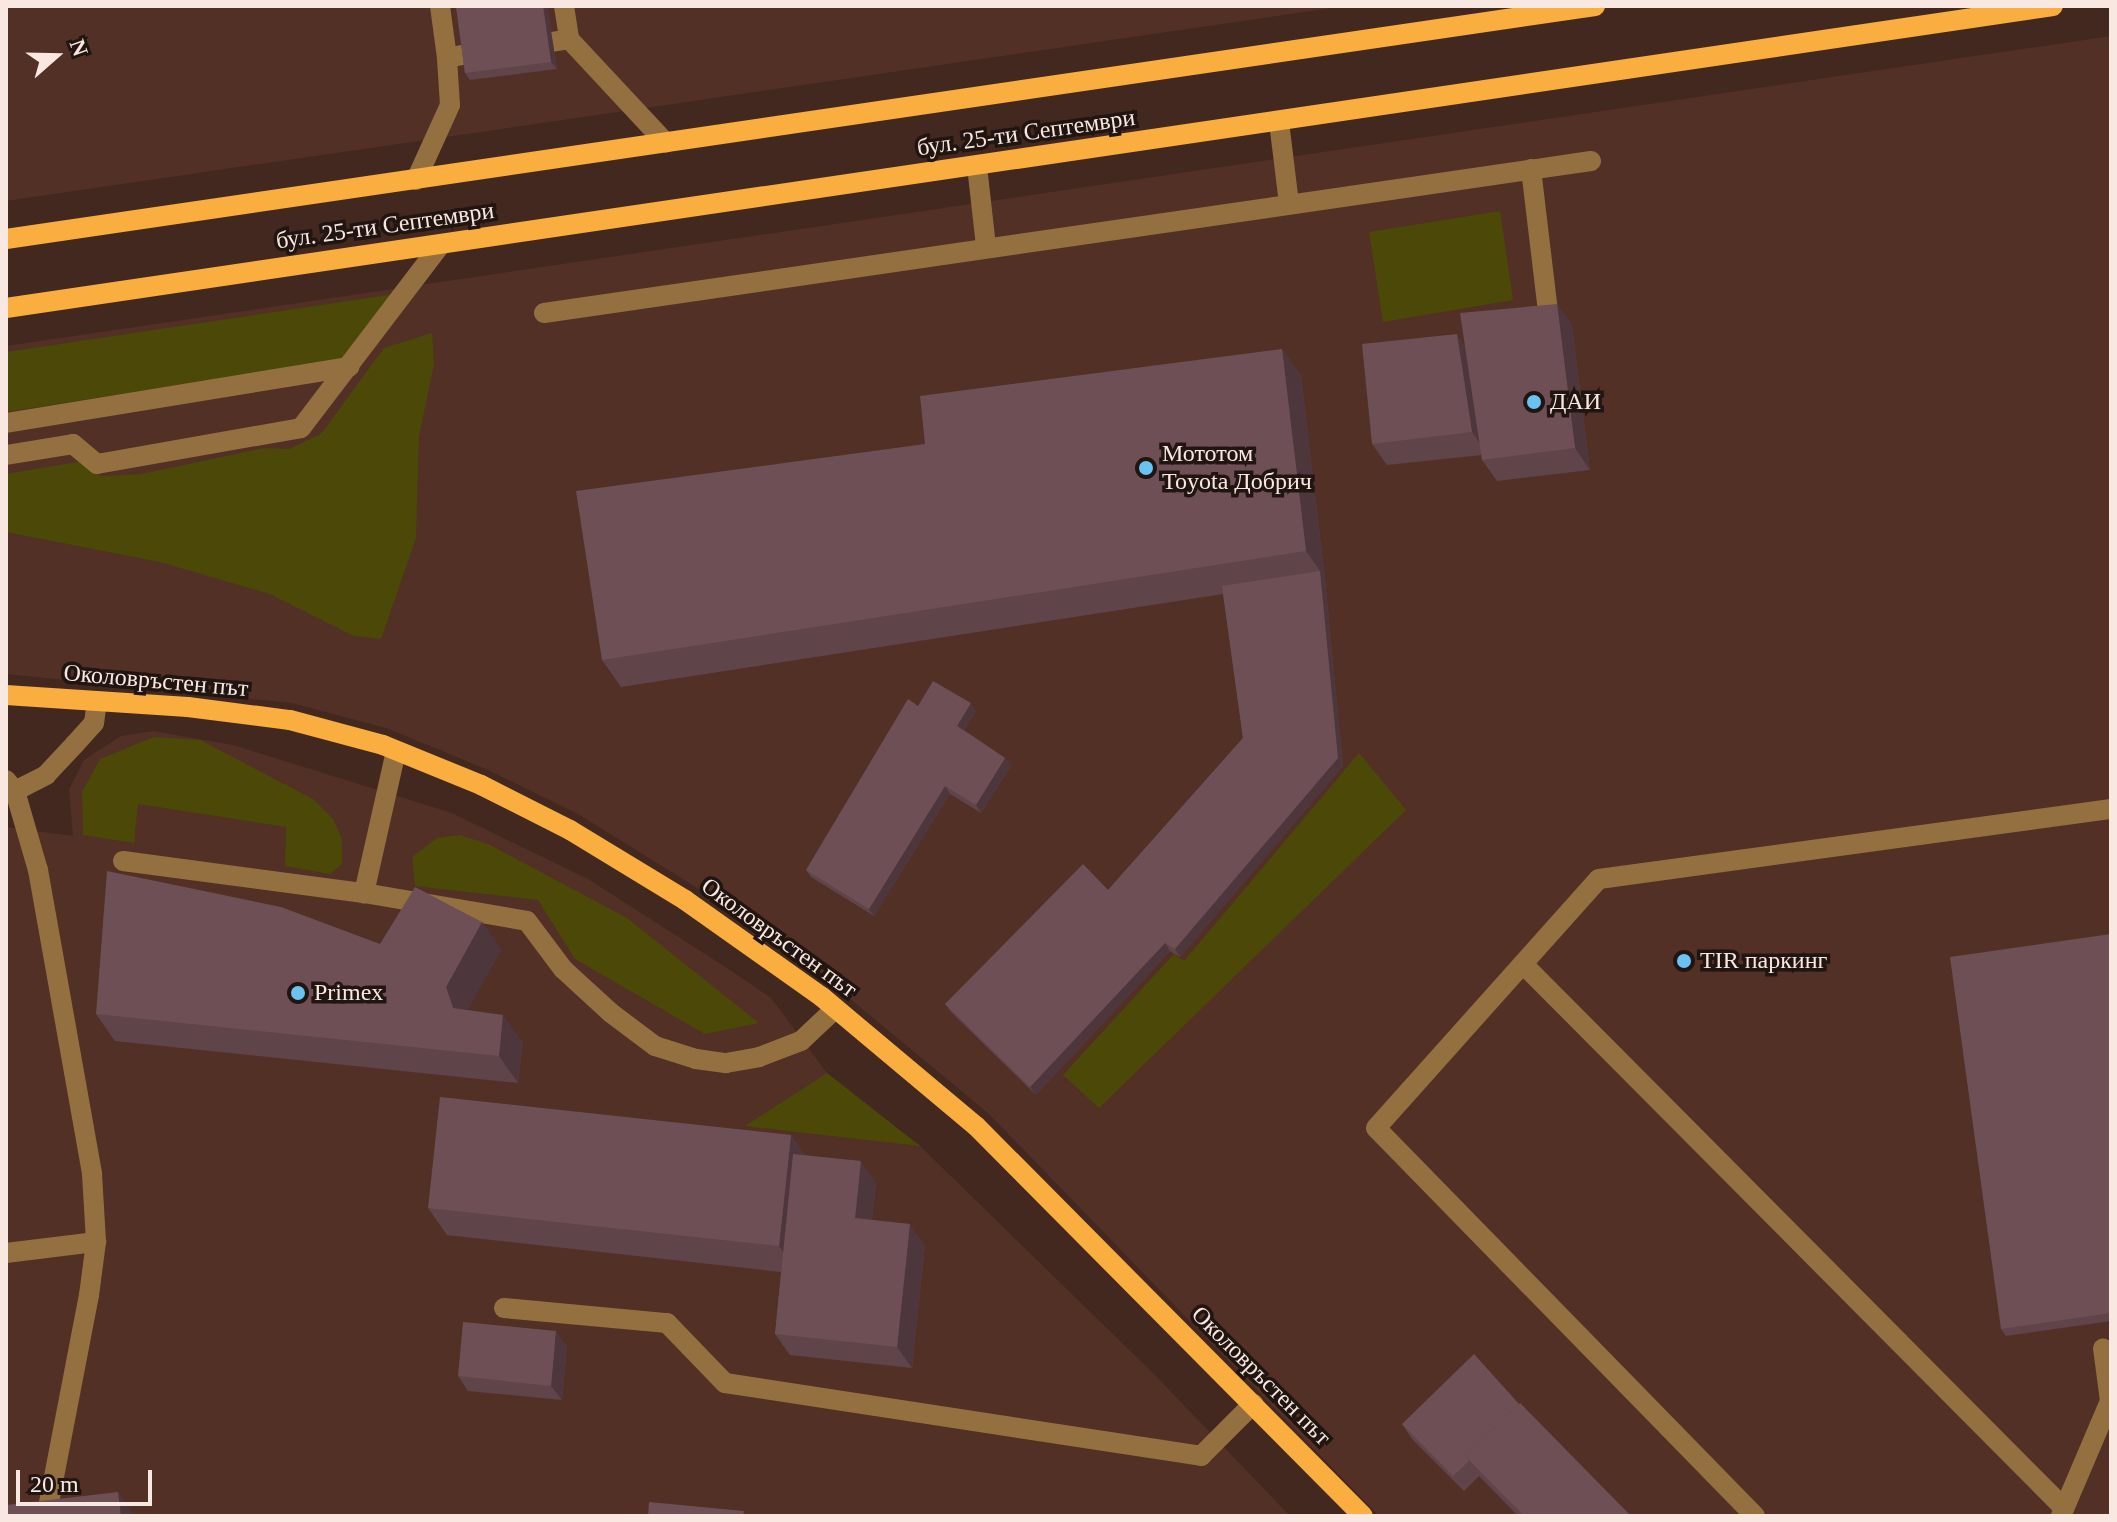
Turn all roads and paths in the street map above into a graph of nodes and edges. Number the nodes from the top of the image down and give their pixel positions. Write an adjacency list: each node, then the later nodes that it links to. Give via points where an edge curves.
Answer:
1 (440, 6): 10 (lane, via 457,56 450,105)
2 (564, 6): 6 (lane, via 560,41)
3 (1595, 6): 6 (main road, бул. 25-ти Септември)
4 (2053, 6): 5 (main road, бул. 25-ти Септември)
5 (1279, 122): 8 (main road, бул. 25-ти Септември); 11 (lane)
6 (666, 143): 10 (main road, бул. 25-ти Септември)
7 (1591, 161): 9 (lane)
8 (977, 166): 13 (main road, бул. 25-ти Септември); 14 (lane)
9 (1531, 169): 11 (lane); 17 (lane)
10 (416, 180): 12 (main road, бул. 25-ти Септември)
11 (1289, 203): 14 (lane)
12 (6, 239)
13 (441, 244): 15 (main road, бул. 25-ти Септември); 18 (lane)
14 (986, 246): 16 (lane)
15 (6, 308)
16 (544, 313)
17 (1549, 321)
18 (349, 367): 19 (lane); 20 (lane, via 301,428 97,464 73,444)
19 (6, 423)
20 (6, 455)
21 (6, 695): 22 (main road, Околовръстен път)
22 (97, 701): 23 (main road, Околовръстен път, via 290,720); 24 (lane, via 94,723 46,775)
23 (396, 751): 27 (lane); 29 (main road, Околовръстен път, via 570,830 685,900)
24 (11, 786): 30 (lane, via 38,870 92,1174)
25 (2111, 809): 28 (lane, via 1599,879)
26 (123, 861): 27 (lane)
27 (364, 893): 29 (lane, via 527,921 563,969 611,1013 655,1046 696,1059 726,1063 759,1057 801,1041)
28 (1523, 964): 36 (lane); 38 (lane, via 1376,1128)
29 (835, 1009): 34 (main road, Околовръстен път, via 976,1126)
30 (96, 1242): 31 (lane); 35 (lane)
31 (6, 1253)
32 (504, 1308): 34 (lane, via 667,1323 725,1383 1201,1456)
33 (2103, 1348): 36 (lane, via 2110,1401)
34 (1253, 1404): 37 (main road, Околовръстен път)
35 (49, 1502)
36 (2062, 1512)
37 (1363, 1516)
38 (1755, 1516)

